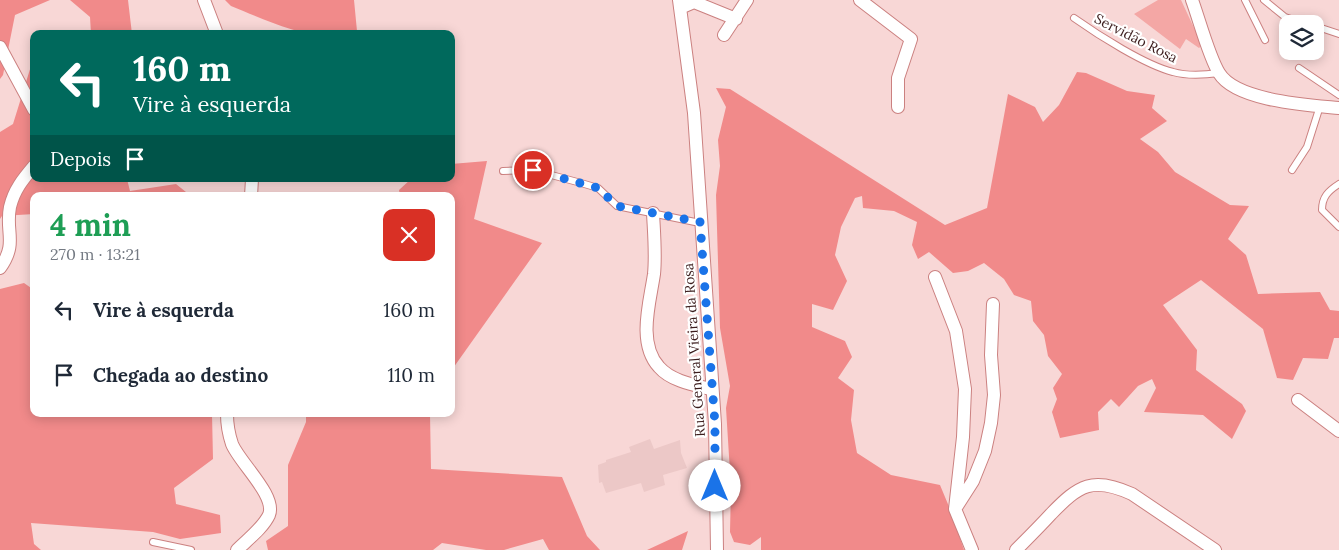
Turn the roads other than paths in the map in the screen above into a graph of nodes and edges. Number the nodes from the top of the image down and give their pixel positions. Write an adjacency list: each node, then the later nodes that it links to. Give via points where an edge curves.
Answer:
1 (204, 0): 12 (street)
2 (747, 0): 10 (street)
3 (860, 0): 22 (street, via 911,39 898,78)
4 (1192, 0): 18 (street)
5 (1245, 0): 15 (lane)
6 (1264, 0): 8 (lane)
7 (680, 4): 10 (street, via 694,2); 29 (street, Rua General Vieira da Rosa, via 694,113)
8 (1282, 15)
9 (1074, 18): 18 (lane, Servidão Rosa, via 1162,69 1202,75)
10 (736, 19): 14 (street)
11 (1324, 29): 13 (lane)
12 (215, 30)
13 (1339, 34)
14 (724, 35)
15 (1265, 40)
16 (0, 47): 20 (street)
17 (1299, 68): 19 (lane)
18 (1219, 73): 21 (street, via 1229,84 1251,94)
19 (1339, 95)
20 (30, 103)
21 (1320, 106): 23 (street); 25 (lane, via 1307,147)
22 (898, 107)
23 (1339, 108)
24 (503, 170): 28 (lane, via 533,170 582,183 598,188 617,206)
25 (1292, 170)
26 (30, 171): 31 (street, via 13,197 11,239 7,258)
27 (1339, 184): 30 (lane, via 1325,195 1322,202 1322,210)
28 (653, 213): 29 (lane); 34 (street, via 654,273 649,299 648,343 651,354 659,367 671,376)
29 (700, 222): 34 (street, Rua General Vieira da Rosa)
30 (1339, 227)
31 (0, 268)
32 (935, 277): 38 (street, via 956,331 965,389 964,437)
33 (993, 304): 38 (street, via 991,355 994,396 991,423 973,481)
34 (711, 389): 42 (street, Rua General Vieira da Rosa, via 715,424)
35 (1298, 400): 37 (street)
36 (228, 417): 41 (street, via 232,444 270,506 266,520)
37 (1339, 432)
38 (955, 508): 43 (street)
39 (153, 542): 40 (lane)
40 (191, 550)
41 (237, 550)
42 (717, 550)
43 (972, 550)
44 (1016, 550): 45 (street, via 1071,494 1084,486 1101,484 1132,494)
45 (1214, 550)

